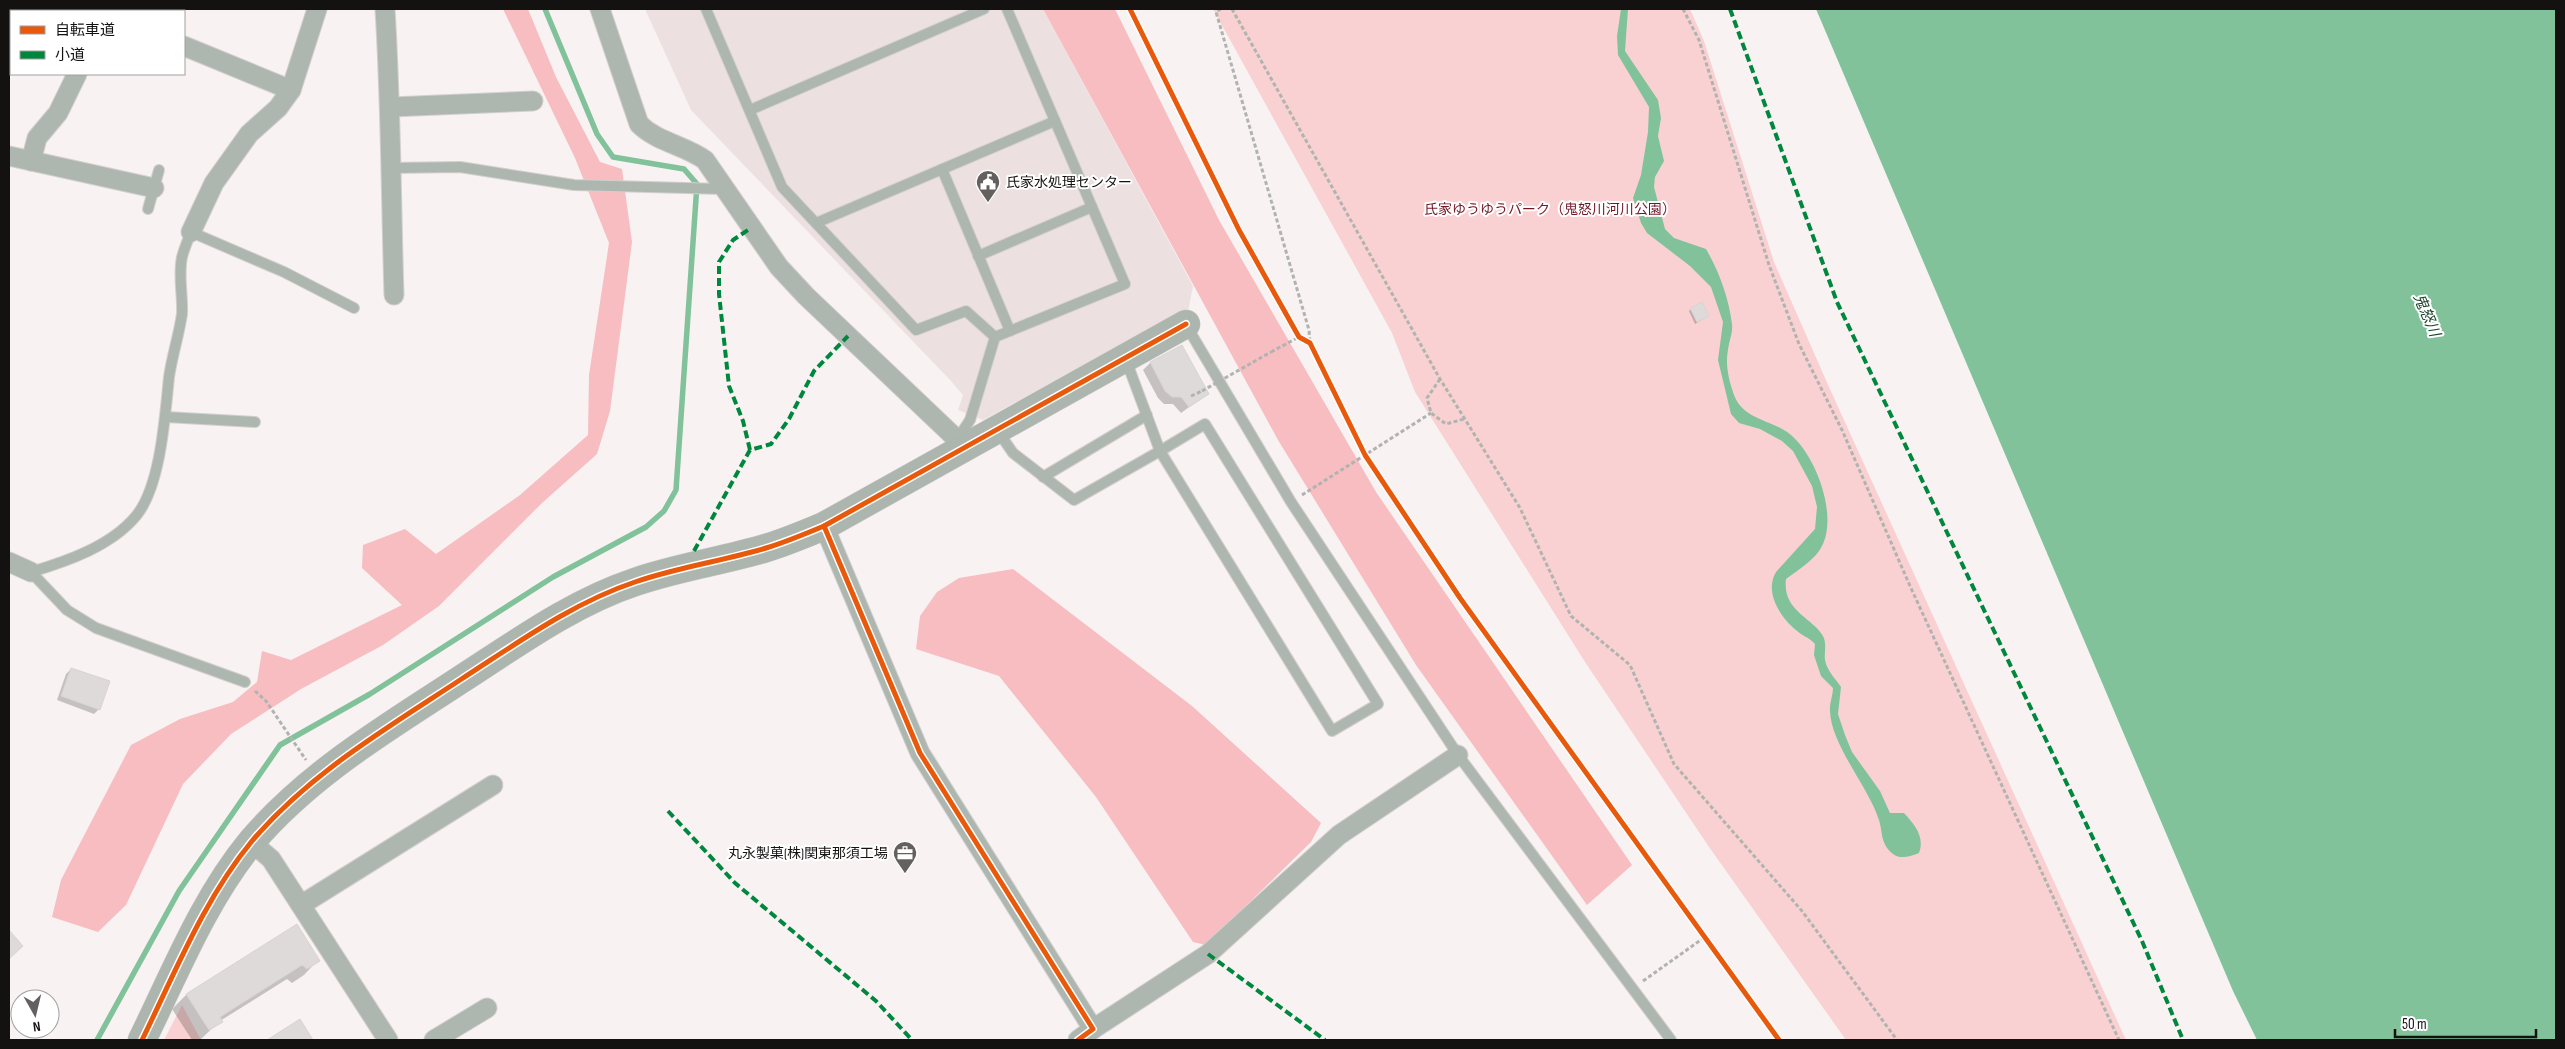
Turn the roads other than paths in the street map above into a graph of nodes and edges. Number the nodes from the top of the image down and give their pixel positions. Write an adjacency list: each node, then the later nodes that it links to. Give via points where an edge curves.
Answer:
1 (317, 9): 9 (street)
2 (385, 9): 11 (street)
3 (600, 9): 19 (street, via 639,124 650,134 700,157 709,165)
4 (706, 9): 12 (lane)
5 (984, 9): 12 (lane)
6 (1007, 9): 13 (lane)
7 (185, 46): 9 (street)
8 (76, 75): 15 (street, via 58,113 36,138)
9 (291, 90): 23 (street, via 278,108 250,134 214,183)
10 (533, 101): 11 (street)
11 (391, 107): 16 (street)
12 (750, 110): 22 (lane, via 782,187)
13 (1055, 121): 17 (lane); 20 (lane)
14 (9, 156): 15 (street)
15 (30, 161): 18 (street)
16 (390, 168): 19 (lane, via 460,167 574,185); 25 (street)
17 (942, 169): 22 (lane); 24 (lane)
18 (157, 179): 21 (lane)
19 (716, 189): 35 (street, via 806,296)
20 (1092, 207): 24 (lane); 28 (lane, via 1125,284)
21 (148, 209)
22 (816, 223): 29 (lane, via 916,330 966,311)
23 (191, 232): 26 (lane, via 284,272); 32 (lane, via 182,258 181,318 169,377)
24 (978, 256): 28 (lane)
25 (394, 296)
26 (354, 308)
27 (1186, 324): 30 (street); 42 (lane, via 1290,502)
28 (1010, 331): 29 (lane)
29 (996, 337): 35 (lane)
30 (1126, 359): 31 (lane); 34 (street)
31 (1147, 415): 36 (lane); 37 (lane)
32 (166, 417): 33 (lane); 40 (lane, via 155,471 146,500 137,515 121,531 96,546)
33 (255, 422)
34 (996, 429): 35 (street); 37 (lane, via 1013,453)
35 (962, 443): 38 (street)
36 (1160, 451): 36 (lane, via 1205,424 1378,704 1332,731); 37 (lane, via 1074,500)
37 (1043, 477)
38 (824, 526): 44 (street, via 765,548 636,581 595,597 535,631 317,776); 47 (street, via 920,753)
39 (9, 562): 40 (street)
40 (31, 572): 41 (lane, via 67,610 96,628)
41 (246, 682)
42 (1458, 755): 47 (street, via 1339,835 1208,954); 52 (lane)
43 (492, 785): 45 (street)
44 (251, 842): 45 (street, via 271,859); 48 (street, via 221,885)
45 (301, 905): 49 (street)
46 (487, 1008): 50 (street)
47 (1093, 1029): 51 (street)
48 (142, 1040)
49 (388, 1040)
50 (434, 1040)
51 (1078, 1040)
52 (1670, 1040)

